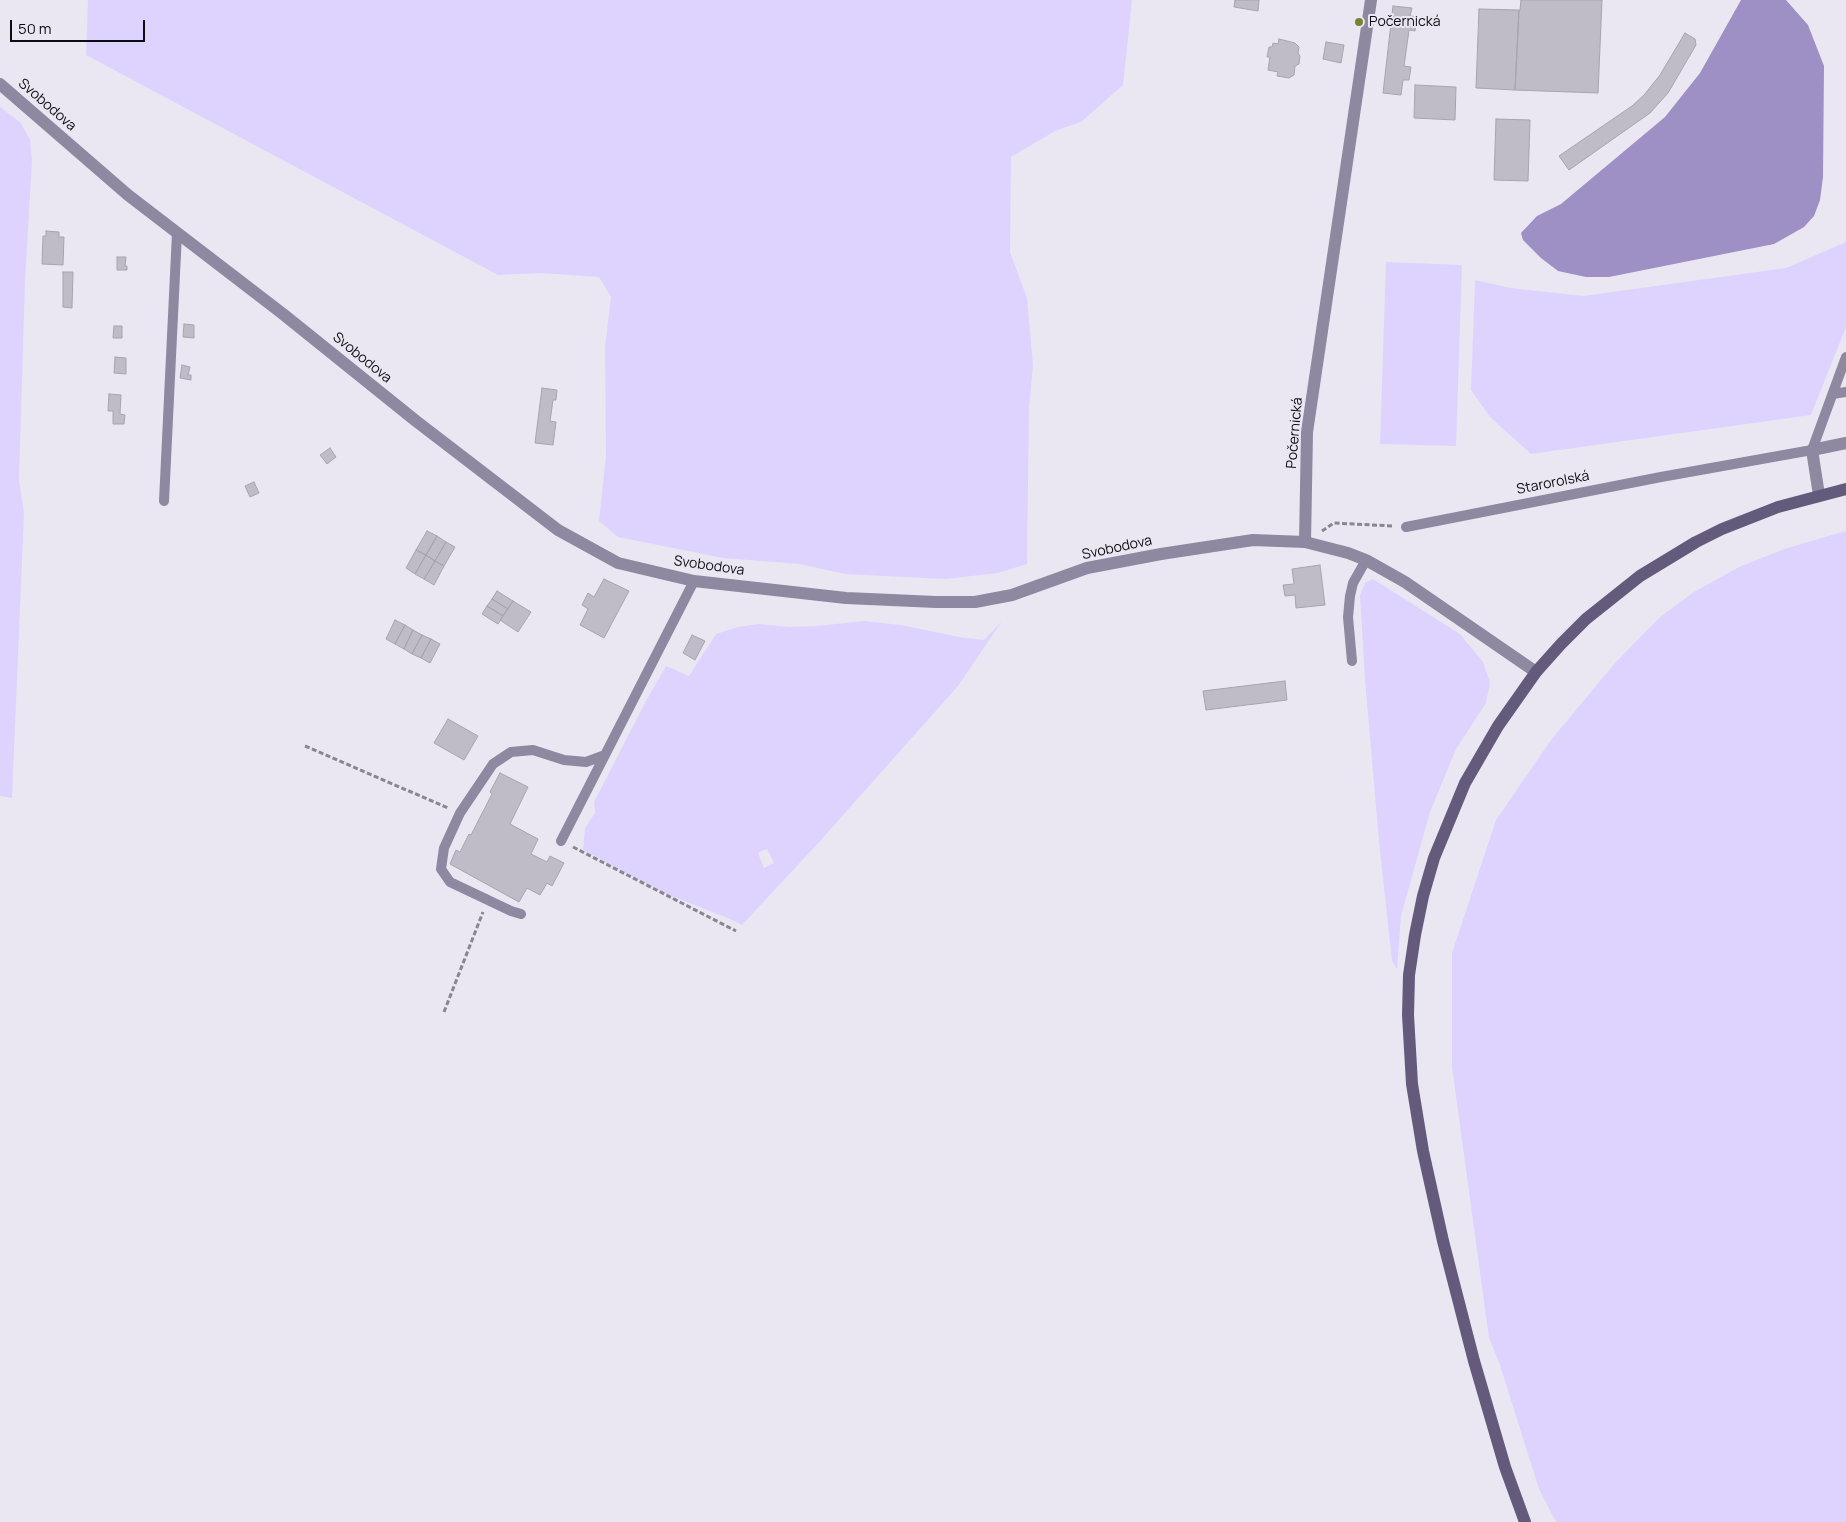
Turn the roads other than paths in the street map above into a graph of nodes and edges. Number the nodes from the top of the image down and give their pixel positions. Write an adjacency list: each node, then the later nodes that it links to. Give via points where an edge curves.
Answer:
1 (1371, 0): 13 (street, Počernická, via 1307,432)
2 (0, 84): 3 (street, Svobodova)
3 (176, 233): 11 (lane); 15 (street, Svobodova, via 558,530 618,562)
4 (1846, 357): 6 (lane)
5 (1846, 392): 6 (lane)
6 (1833, 394): 8 (lane)
7 (1846, 443): 8 (street, Starorolská)
8 (1812, 450): 10 (street); 12 (lane, Starorolská)
9 (1846, 489): 10 (main road)
10 (1819, 496): 17 (main road, via 1750,517 1670,556 1599,608)
11 (164, 501)
12 (1406, 527)
13 (1305, 542): 14 (street, Svobodova); 15 (street, Svobodova, via 1252,540 1161,554 1088,568 1012,595 975,602 846,598)
14 (1366, 560): 16 (lane, via 1353,583 1350,596 1348,618); 17 (street, Svobodova, via 1405,582)
15 (694, 581): 18 (lane)
16 (1352, 662)
17 (1536, 672): 21 (main road, via 1480,754 1443,835 1423,896 1415,935 1408,1015 1412,1084 1431,1193 1474,1361)
18 (606, 755): 19 (lane); 20 (lane, via 586,762 564,760 533,750 510,752 493,764 460,813 444,848 441,869 450,882)
19 (562, 841)
20 (521, 914)
21 (1525, 1522)

